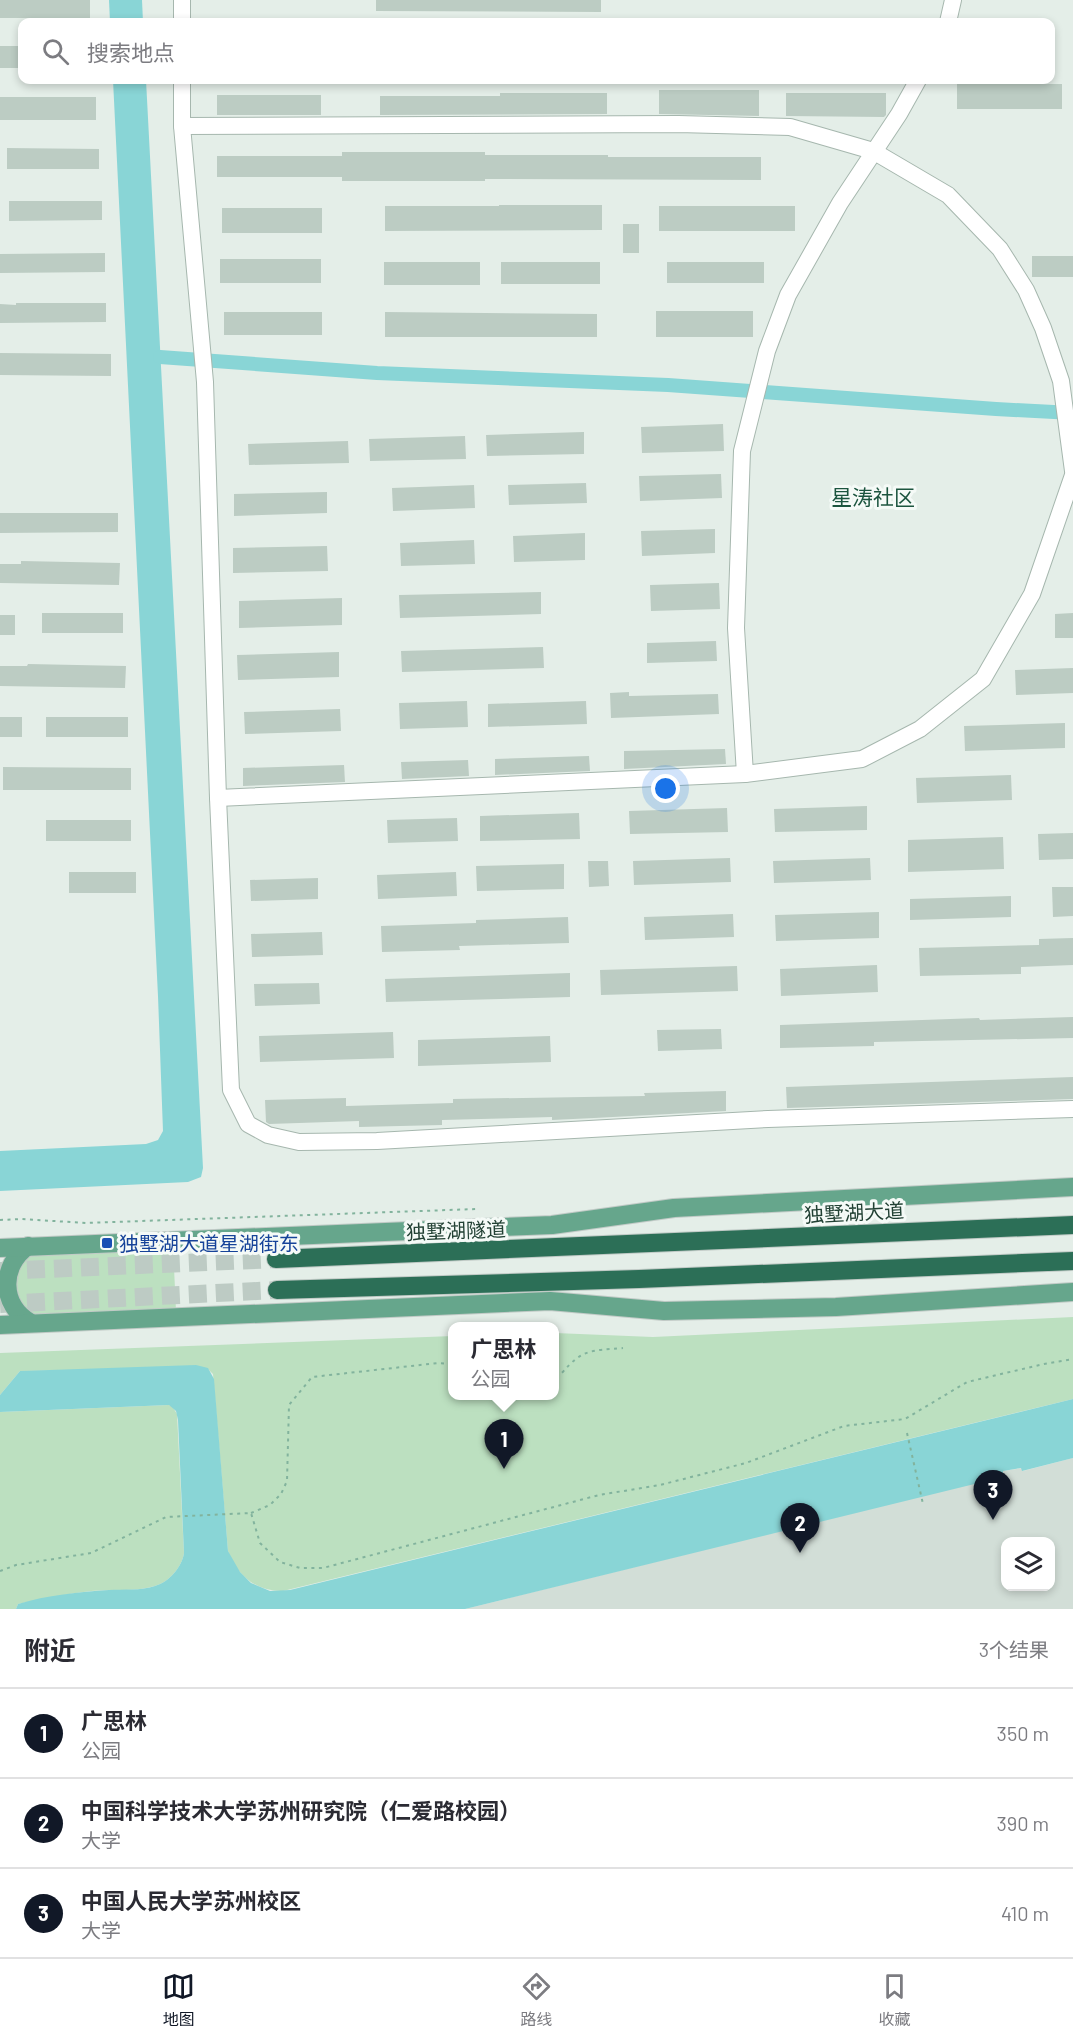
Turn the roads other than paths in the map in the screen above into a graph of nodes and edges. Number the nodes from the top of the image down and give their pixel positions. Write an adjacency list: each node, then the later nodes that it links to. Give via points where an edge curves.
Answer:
1 (182, 0): 3 (street)
2 (953, 0): 4 (street)
3 (182, 18)
4 (949, 18)
5 (182, 84): 7 (street)
6 (916, 84): 8 (street)
7 (182, 126): 8 (street, via 790,127); 11 (street, via 206,382)
8 (873, 151): 9 (street, via 948,195 1000,249 1026,290 1061,381); 10 (street, via 788,295 767,351 742,451 736,628)
9 (1073, 473): 10 (street, via 1032,594 983,679 920,729 862,759)
10 (745, 774): 11 (street)
11 (218, 798): 12 (street, via 231,1090 248,1124 268,1136 299,1142 377,1140 768,1119)
12 (1073, 1108)
13 (1073, 1187): 16 (main road, via 674,1208 552,1225)
14 (1073, 1225): 15 (highway, 独墅湖大道)
15 (638, 1245): 18 (highway, 独墅湖隧道)
16 (27, 1246): 17 (main road); 22 (main road, via 9,1259 3,1269 1,1290 11,1310)
17 (0, 1248)
18 (276, 1259)
19 (1073, 1261): 20 (highway)
20 (277, 1290)
21 (1073, 1292): 22 (main road, via 836,1307 664,1311 550,1301)
22 (31, 1323): 23 (main road)
23 (0, 1325)

